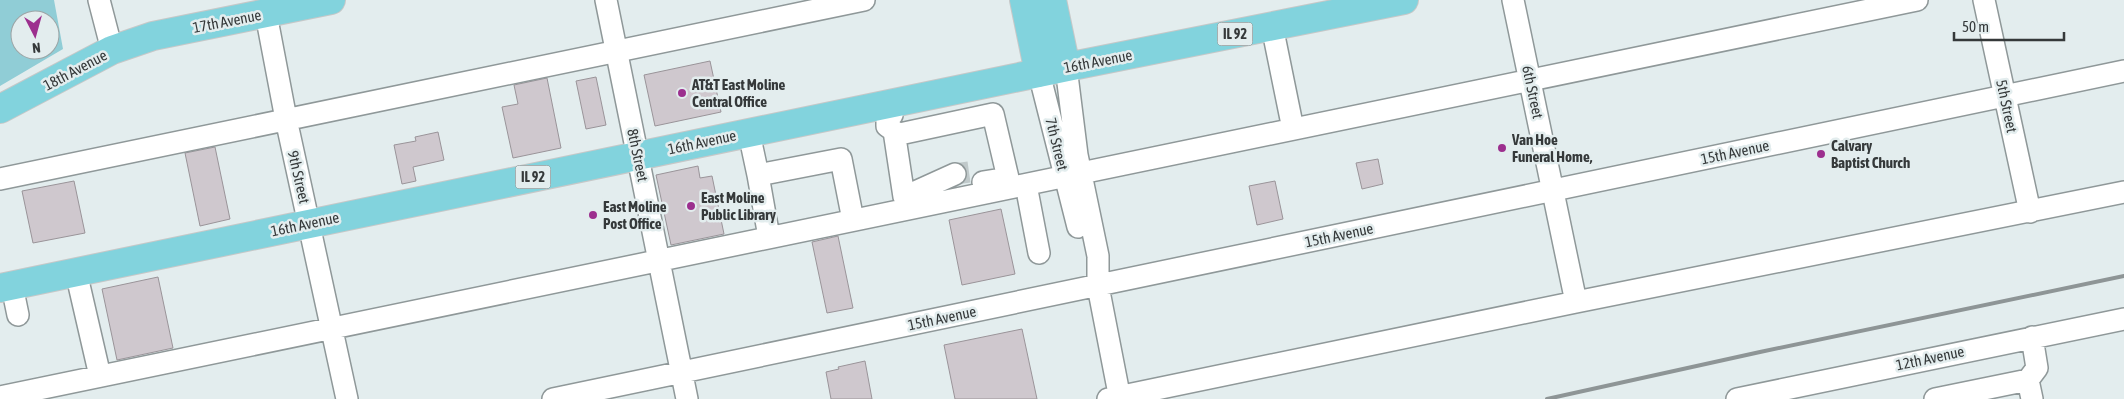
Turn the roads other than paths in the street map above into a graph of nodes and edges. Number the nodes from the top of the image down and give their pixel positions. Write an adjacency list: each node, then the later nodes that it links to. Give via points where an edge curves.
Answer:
1 (99, 0): 14 (street)
2 (331, 0): 11 (main road, 17th Avenue)
3 (606, 0): 15 (street, 8th Street)
4 (864, 0): 15 (street)
5 (1024, 0): 18 (main road, 7th Street)
6 (1052, 0): 16 (main road, 7th Street)
7 (1404, 0): 12 (main road, 16th Avenue / IL 92)
8 (1513, 0): 19 (street, 6th Street)
9 (1917, 0): 19 (street)
10 (1984, 0): 20 (street, 5th Street)
11 (266, 14): 13 (main road, 17th Avenue); 22 (street, 9th Street)
12 (1272, 26): 16 (main road, 16th Avenue / IL 92); 24 (street)
13 (153, 36): 14 (main road, 18th Avenue)
14 (112, 50): 21 (main road, 18th Avenue)
15 (617, 51): 22 (street); 26 (street, 8th Street)
16 (1066, 67): 18 (main road, 16th Avenue / IL 92); 27 (street, 7th Street)
17 (2124, 71): 20 (street, 15th Avenue)
18 (1040, 73): 23 (main road, 16th Avenue / IL 92); 27 (street, 7th Street)
19 (1530, 80): 24 (street); 31 (street, 6th Street)
20 (2005, 95): 31 (street, 15th Avenue); 34 (street, 5th Street)
21 (0, 109)
22 (286, 120): 29 (street); 36 (street, 9th Street)
23 (893, 121): 25 (main road, 16th Avenue / IL 92); 30 (street, via 993,114); 33 (street)
24 (1293, 129): 27 (street)
25 (749, 133): 26 (main road, 16th Avenue / IL 92); 28 (street)
26 (638, 156): 36 (main road, 16th Avenue / IL 92); 39 (street, 8th Street)
27 (1070, 172): 30 (street); 41 (street, 7th Street, via 1098,256)
28 (758, 175): 35 (street, via 841,159); 37 (street)
29 (0, 179)
30 (1017, 181): 33 (street); 33 (street, via 980,170 962,173); 35 (street); 38 (street)
31 (1554, 190): 41 (street, 15th Avenue); 43 (street, 6th Street)
32 (2124, 192): 34 (street)
33 (904, 197)
34 (2030, 212): 43 (street)
35 (853, 220): 37 (street)
36 (310, 223): 40 (main road, 16th Avenue / IL 92); 46 (street, 9th Street)
37 (770, 237): 39 (street)
38 (1039, 253)
39 (660, 260): 46 (street); 48 (street, 8th Street)
40 (76, 272): 42 (main road, 16th Avenue / IL 92); 49 (street)
41 (1098, 286): 48 (street, 15th Avenue); 53 (street, 7th Street)
42 (6, 287): 44 (street)
43 (1576, 302): 53 (street)
44 (18, 315)
45 (2124, 319): 47 (street, 12th Avenue)
46 (331, 328): 49 (street); 54 (street, 9th Street)
47 (2032, 337): 50 (street, via 2037,368); 57 (street, 12th Avenue)
48 (682, 372): 51 (street, 15th Avenue); 56 (street, 8th Street)
49 (100, 376): 52 (street)
50 (2030, 389): 58 (street)
51 (590, 395): 55 (street, 15th Avenue)
52 (0, 396)
53 (1116, 398)
54 (347, 399)
55 (553, 399)
56 (687, 399)
57 (1737, 399)
58 (1935, 399)

